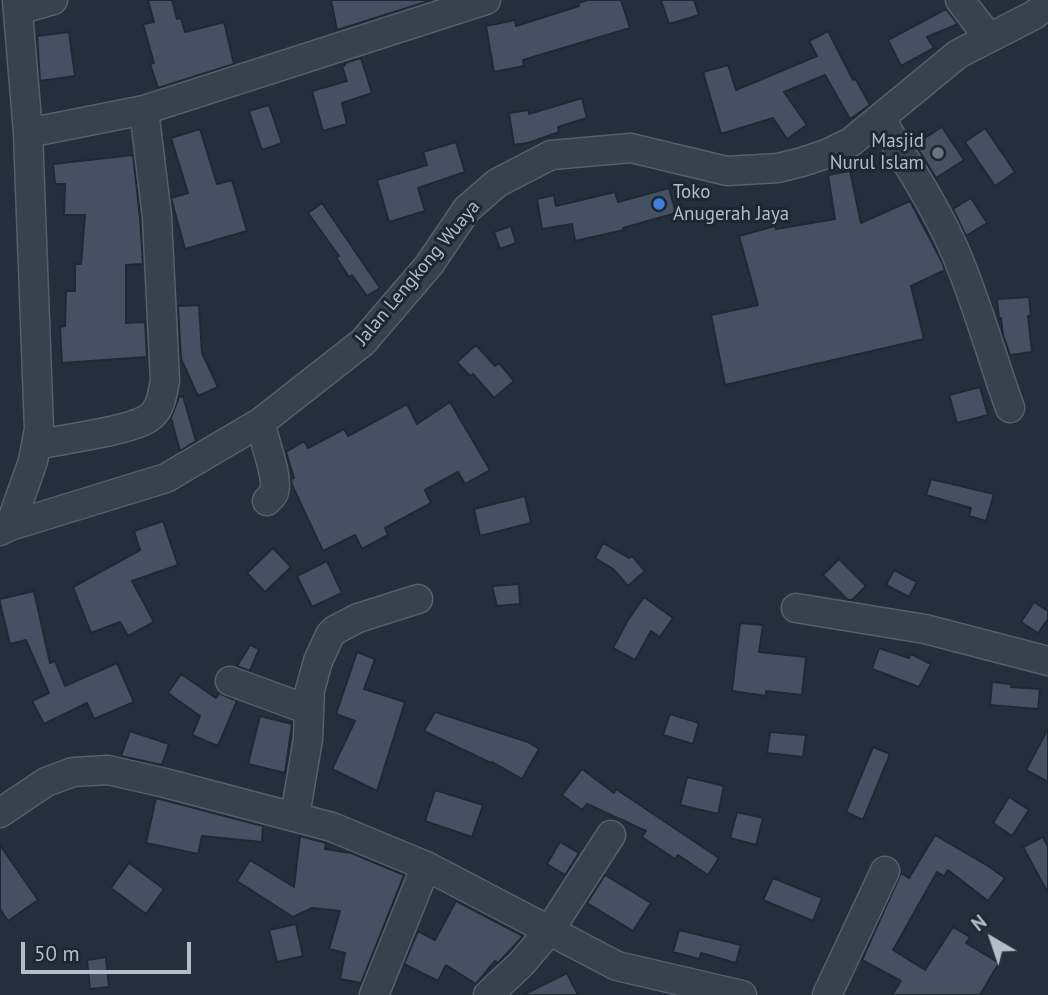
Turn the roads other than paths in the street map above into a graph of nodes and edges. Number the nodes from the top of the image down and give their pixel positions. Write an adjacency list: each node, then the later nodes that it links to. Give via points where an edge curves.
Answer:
1 (53, 0): 4 (street)
2 (486, 0): 5 (street)
3 (960, 0): 7 (street)
4 (18, 5): 10 (street)
5 (442, 7): 8 (street)
6 (1043, 11): 7 (street, Jalan Lengkong Wuaya)
7 (989, 38): 9 (street, Jalan Lengkong Wuaya, via 940,67)
8 (144, 110): 10 (street); 13 (street, via 157,217 165,381 161,403 149,419)
9 (881, 119): 11 (street, via 956,254); 12 (street, Jalan Lengkong Wuaya, via 838,149 778,168 727,171 631,148 551,155 497,183 467,209 429,265 363,342)
10 (28, 133): 13 (street)
11 (1010, 408)
12 (261, 422): 14 (street, via 274,475 274,492); 15 (street, Jalan Lengkong Wuaya, via 166,478)
13 (36, 445): 15 (street)
14 (267, 502)
15 (5, 528)
16 (418, 599): 20 (street, via 335,630 318,661)
17 (796, 608): 18 (street, via 925,629)
18 (1048, 661)
19 (230, 681): 20 (street)
20 (309, 710): 22 (street)
21 (0, 813): 22 (street, via 46,782 73,772 108,770)
22 (295, 816): 24 (street)
23 (611, 835): 26 (street)
24 (426, 866): 26 (street); 27 (street)
25 (885, 871): 30 (street)
26 (549, 931): 28 (street); 29 (street, via 617,966)
27 (374, 995)
28 (488, 995)
29 (742, 995)
30 (827, 995)

